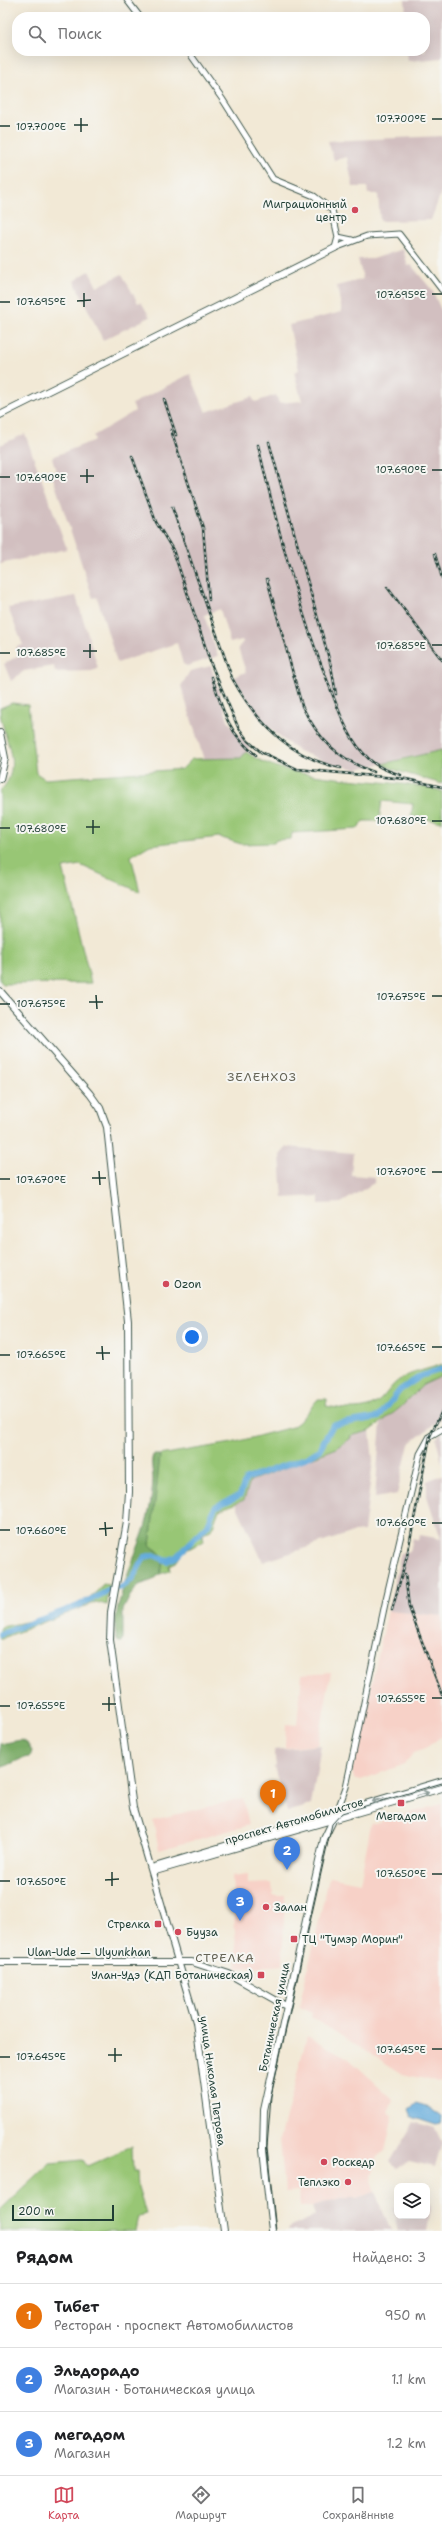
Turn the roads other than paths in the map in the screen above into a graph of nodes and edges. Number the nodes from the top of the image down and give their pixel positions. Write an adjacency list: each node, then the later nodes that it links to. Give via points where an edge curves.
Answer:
1 (127, 0): 2 (street)
2 (136, 12)
3 (192, 56): 4 (street, via 273,179 314,196 332,210)
4 (338, 237): 5 (street); 6 (street)
5 (352, 240): 6 (street); 7 (street, via 366,236 399,234)
6 (335, 248): 8 (main road)
7 (442, 290)
8 (0, 415)
9 (0, 732): 10 (main road, via 5,758)
10 (0, 779)
11 (0, 991): 17 (main road, улица Николая Петрова, via 90,1094 100,1108 107,1127 128,1321 129,1485 127,1522 115,1585 110,1640 133,1808)
12 (442, 1429): 15 (street, via 430,1436 420,1454 346,1787)
13 (442, 1781): 15 (main road, проспект Автомобилистов, one-way to 15)
14 (442, 1788): 16 (main road, проспект Автомобилистов, one-way to 14)
15 (337, 1812): 16 (main road, Ботаническая улица); 17 (main road, проспект Автомобилистов)
16 (331, 1820): 17 (main road, проспект Автомобилистов); 20 (main road, Ботаническая улица, via 324,1839)
17 (151, 1870): 19 (main road, улица Николая Петрова)
18 (0, 1962): 19 (main road, Ulan-Ude — Ulyunkhan)
19 (178, 1963): 20 (main road, Ulan-Ude — Ulyunkhan, via 198,1963 229,1974); 21 (main road, улица Николая Петрова, via 196,2022)
20 (286, 2006): 22 (main road, Ботаническая улица, via 263,2117 263,2149)
21 (224, 2231)
22 (272, 2231)

